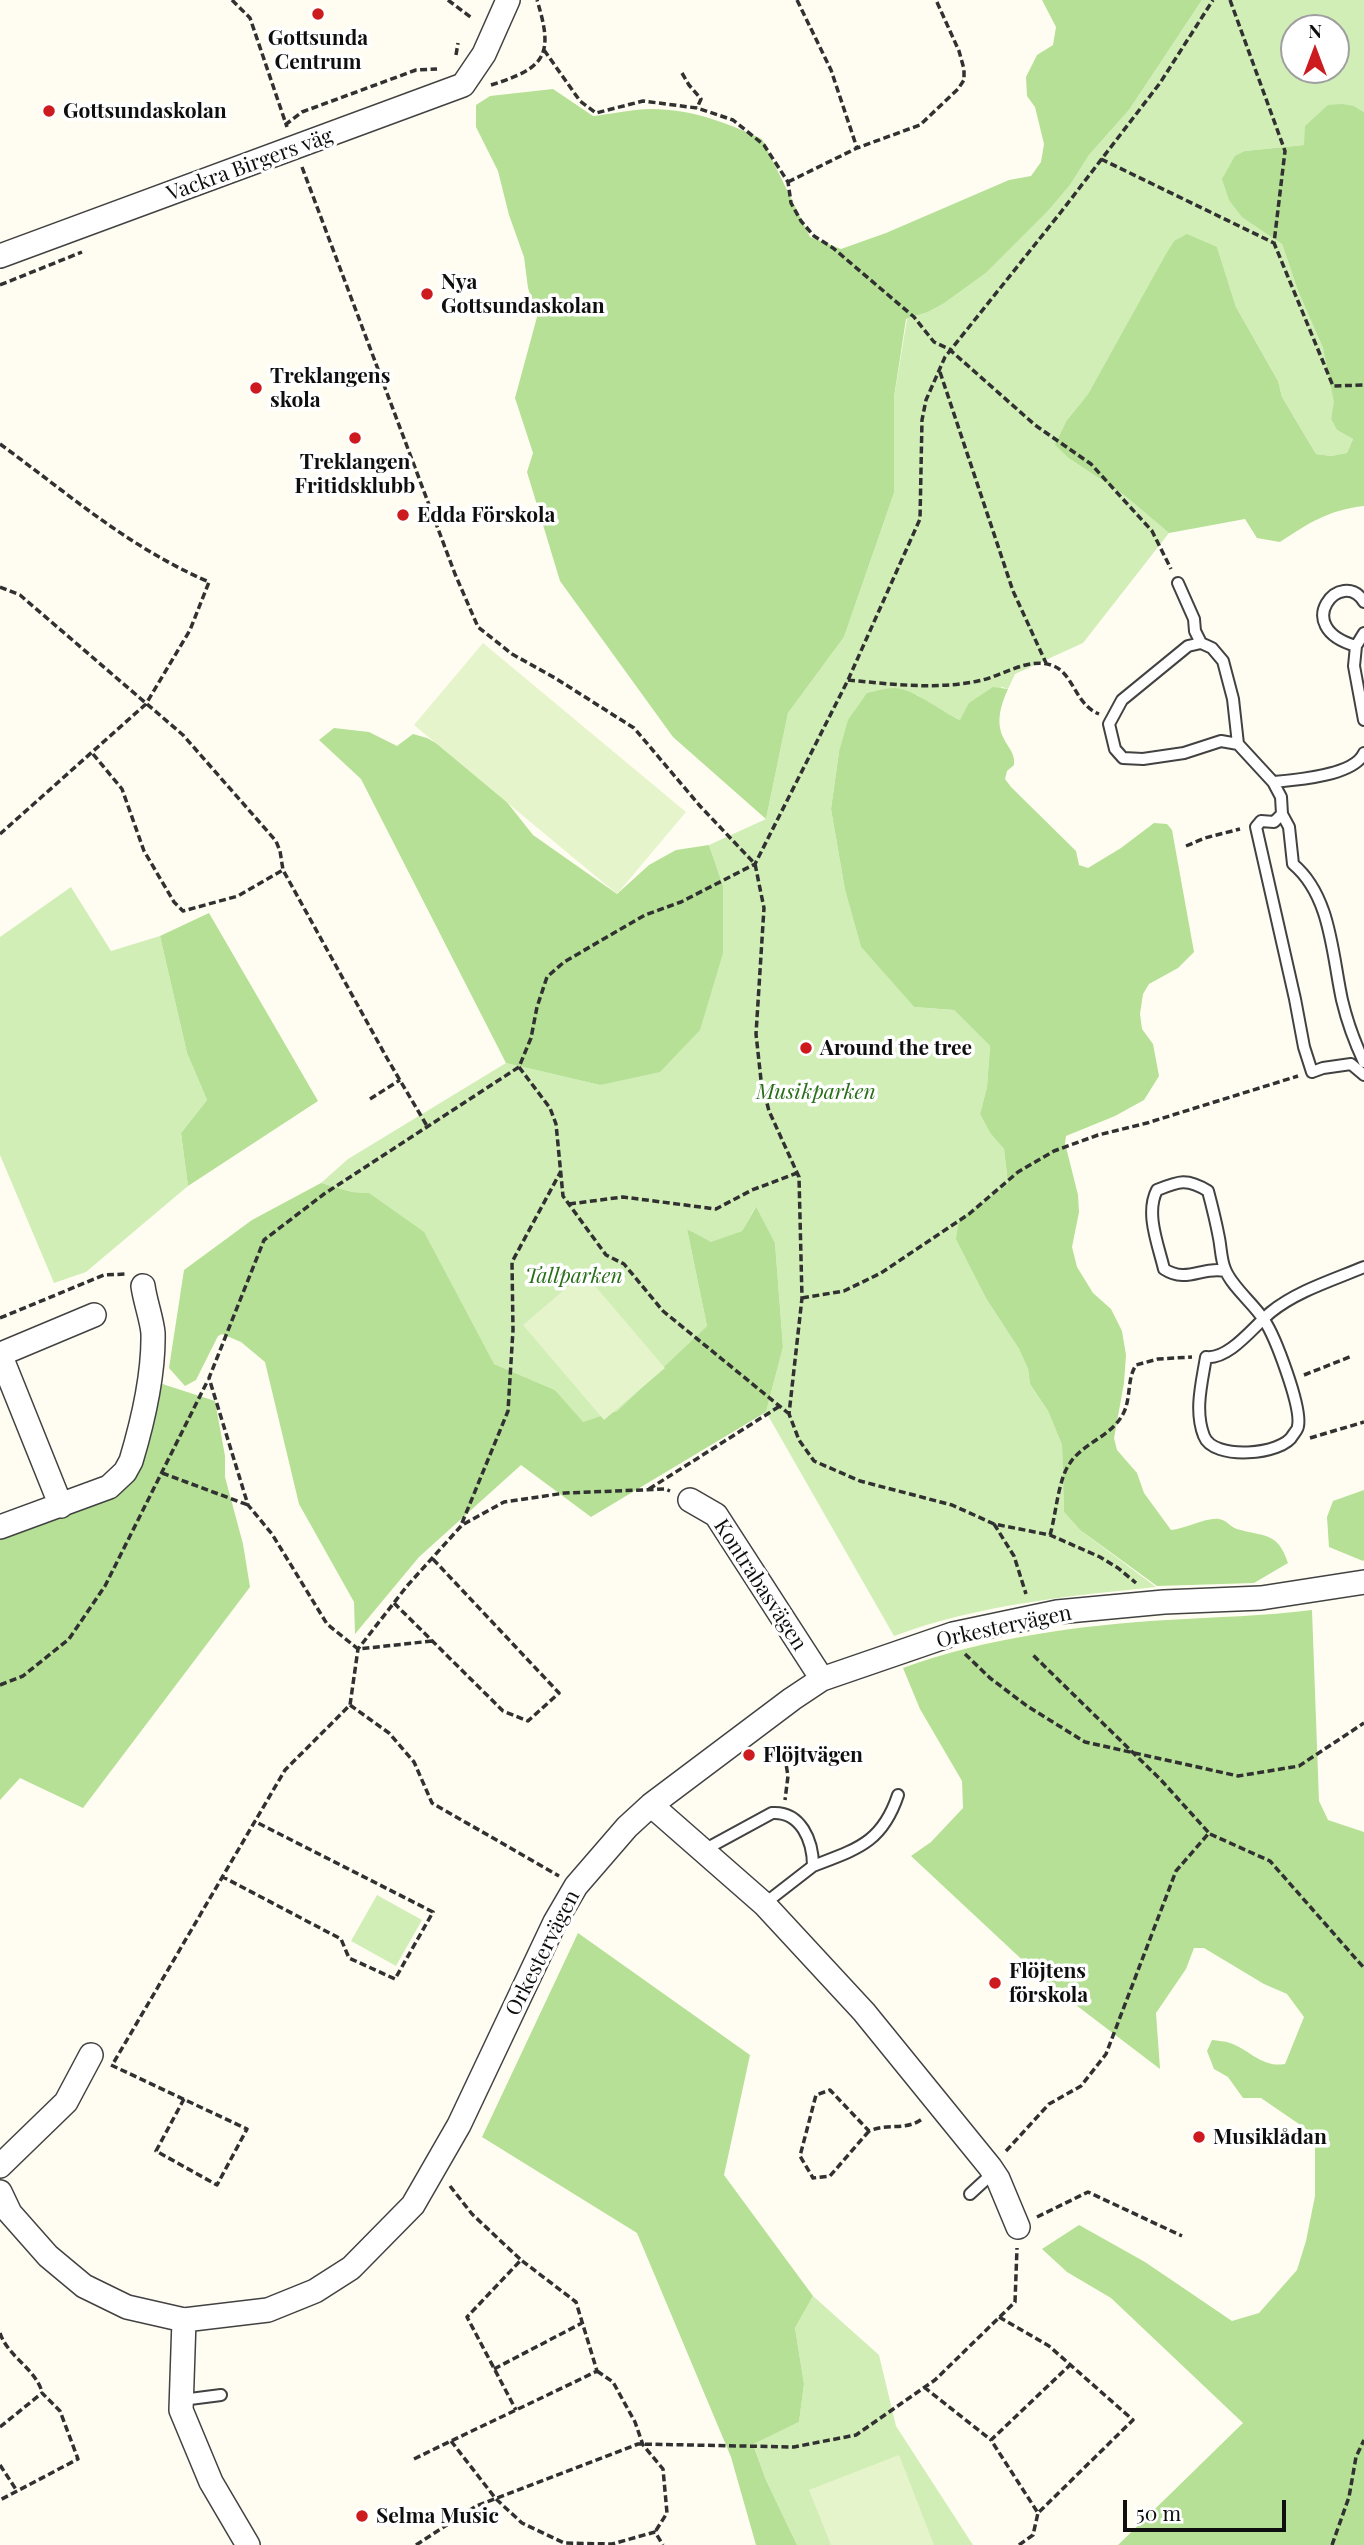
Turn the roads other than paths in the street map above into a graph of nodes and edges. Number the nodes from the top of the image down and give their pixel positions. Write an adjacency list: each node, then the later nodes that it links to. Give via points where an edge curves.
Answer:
1 (508, 0): 2 (street, Vackra Birgers väg, via 484,54 463,85)
2 (0, 256)
3 (1178, 583): 6 (lane)
4 (1364, 602): 7 (lane, via 1344,591 1326,602 1324,610 1327,629)
5 (1364, 633): 7 (lane)
6 (1201, 643): 9 (lane, via 1223,661); 9 (lane, via 1188,646 1122,699 1109,724 1115,749 1123,758 1143,759 1221,741)
7 (1356, 646): 8 (lane, via 1354,666)
8 (1364, 720)
9 (1238, 744): 11 (lane)
10 (1364, 753): 11 (lane, via 1362,759 1318,778)
11 (1273, 782): 12 (lane, via 1281,797)
12 (1282, 814): 13 (lane, via 1289,827 1293,863 1321,900 1343,1002); 14 (lane, via 1274,822 1261,821 1256,827 1304,1047 1312,1072 1351,1064)
13 (1364, 1062)
14 (1364, 1075)
15 (1364, 1268): 19 (lane, via 1292,1298)
16 (1225, 1271): 16 (lane, via 1208,1191 1193,1182 1157,1190 1152,1200 1153,1220 1164,1269 1174,1275 1195,1275 1212,1268); 19 (lane)
17 (139, 1279): 22 (street, via 153,1331 151,1367 131,1461 109,1487)
18 (94, 1315): 20 (street)
19 (1264, 1319): 19 (lane, via 1226,1353 1206,1357 1199,1408 1204,1438 1212,1448 1227,1452 1273,1448 1291,1440 1298,1426 1296,1403)
20 (0, 1354): 22 (street)
21 (690, 1500): 25 (street, Kontrabasvägen, via 716,1515)
22 (61, 1506): 23 (street)
23 (0, 1527)
24 (1364, 1582): 25 (street, Orkestervägen, via 1261,1598 1057,1612 953,1634)
25 (822, 1679): 27 (street, Orkestervägen)
26 (898, 1795): 29 (lane, via 890,1818 872,1839)
27 (651, 1805): 28 (street); 37 (street, Orkestervägen, via 576,1886 459,2125 413,2206 351,2268 315,2291 268,2310)
28 (704, 1850): 29 (lane, via 772,1813 784,1812 794,1816 807,1836); 30 (street)
29 (813, 1867): 30 (lane)
30 (764, 1904): 33 (street, via 864,2012)
31 (102, 2060): 32 (street)
32 (0, 2166)
33 (992, 2170): 35 (lane); 36 (street)
34 (0, 2192): 37 (street, Orkestervägen, via 10,2213 48,2256 85,2286 127,2307)
35 (970, 2194)
36 (1018, 2227)
37 (184, 2319): 39 (street)
38 (221, 2395): 39 (lane)
39 (182, 2400): 40 (street, via 181,2410 211,2482)
40 (247, 2545)

